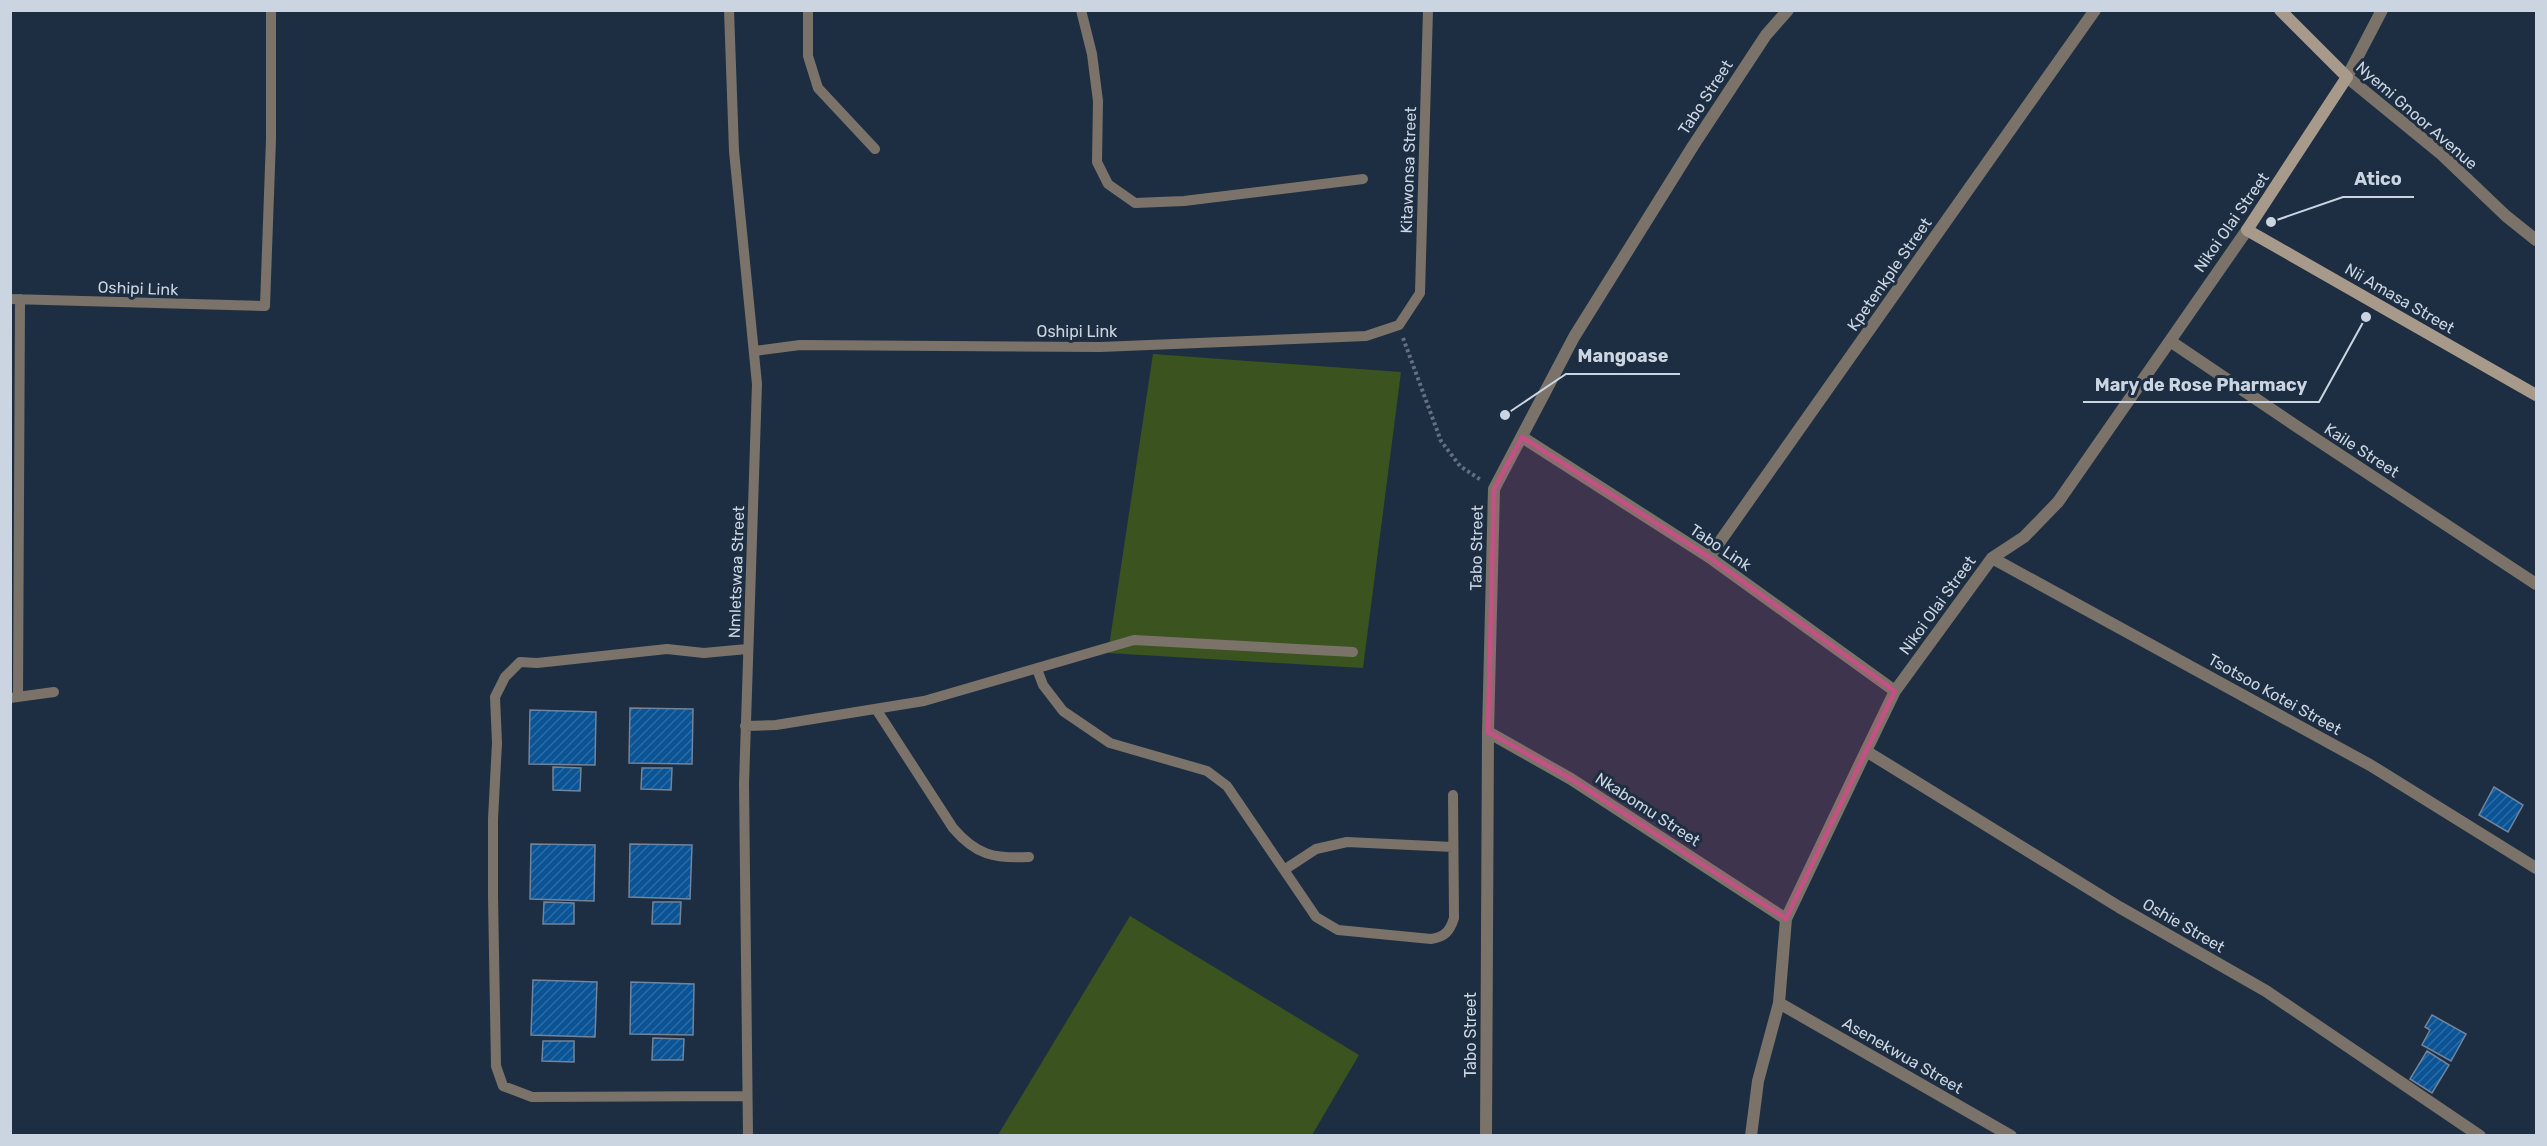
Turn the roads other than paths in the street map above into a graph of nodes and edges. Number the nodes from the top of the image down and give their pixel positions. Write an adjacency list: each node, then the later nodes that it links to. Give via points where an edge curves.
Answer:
1 (271, 10): 15 (lane, Oshipi Link, via 265,306)
2 (729, 10): 18 (lane, Nmletswaa Street, via 734,151)
3 (808, 10): 11 (lane, via 808,56 818,88)
4 (1081, 10): 12 (lane, via 1098,101 1097,162 1108,184 1135,202 1184,201)
5 (1428, 10): 16 (lane, Kitawonsa Street, via 1420,293)
6 (1788, 10): 20 (street, Tabo Street, via 1766,34 1649,216 1574,337)
7 (2096, 10): 21 (street, Kpetenkple Street)
8 (2280, 10): 10 (street, Nyemi Gnoor Avenue)
9 (2382, 10): 10 (street, Nikoi Olai Street)
10 (2348, 77): 13 (street, Nikoi Olai Street); 14 (street, Nyemi Gnoor Avenue)
11 (874, 149)
12 (1363, 179)
13 (2247, 230): 17 (street, Nikoi Olai Street); 19 (street, Nii Amasa Street)
14 (2536, 240)
15 (15, 299): 29 (lane)
16 (1399, 325): 18 (lane, Oshipi Link, via 1366,336 1100,347 800,345)
17 (2170, 340): 22 (street, Nikoi Olai Street, via 2058,502 2024,537); 23 (street, Kaile Street)
18 (754, 351): 24 (lane, Nmletswaa Street, via 757,384)
19 (2536, 395)
20 (1522, 437): 21 (street, Tabo Link); 32 (street, Tabo Street, via 1494,489)
21 (1709, 557): 27 (street, Tabo Link)
22 (1992, 558): 27 (street, Nikoi Olai Street); 37 (street, Tsotsoo Kotei Street, via 2370,765)
23 (2536, 584)
24 (747, 649): 31 (lane, Nmletswaa Street); 41 (lane, via 704,653 667,649 520,662 505,677 495,697 493,896 496,1066 503,1086 532,1097)
25 (1353, 652): 26 (lane, via 1134,640)
26 (1036, 669): 30 (lane, via 924,701); 38 (lane, via 1043,686 1063,711 1110,743 1207,771 1227,786)
27 (1895, 691): 33 (street, Nikoi Olai Street)
28 (54, 692): 29 (lane)
29 (14, 697)
30 (876, 709): 31 (lane); 36 (lane, via 968,845 990,855)
31 (745, 726): 41 (lane, Nmletswaa Street)
32 (1488, 732): 39 (street, Nkabomu Street, via 1571,779); 43 (street, Tabo Street)
33 (1866, 751): 39 (street, Nikoi Olai Street); 46 (street, Oshie Street, via 2119,907 2266,991)
34 (1454, 795): 35 (lane)
35 (1453, 847): 38 (lane, via 1347,842 1316,849); 38 (lane, via 1454,918 1445,935 1431,939 1338,930 1323,923)
36 (1029, 857)
37 (2536, 868)
38 (1284, 870)
39 (1786, 920): 40 (street, Nikoi Olai Street)
40 (1779, 1003): 44 (street, Nikoi Olai Street, via 1758,1081); 45 (street, Asenekwua Street)
41 (747, 1096): 42 (lane, Nmletswaa Street)
42 (748, 1136)
43 (1486, 1136)
44 (1751, 1136)
45 (2011, 1136)
46 (2480, 1136)

